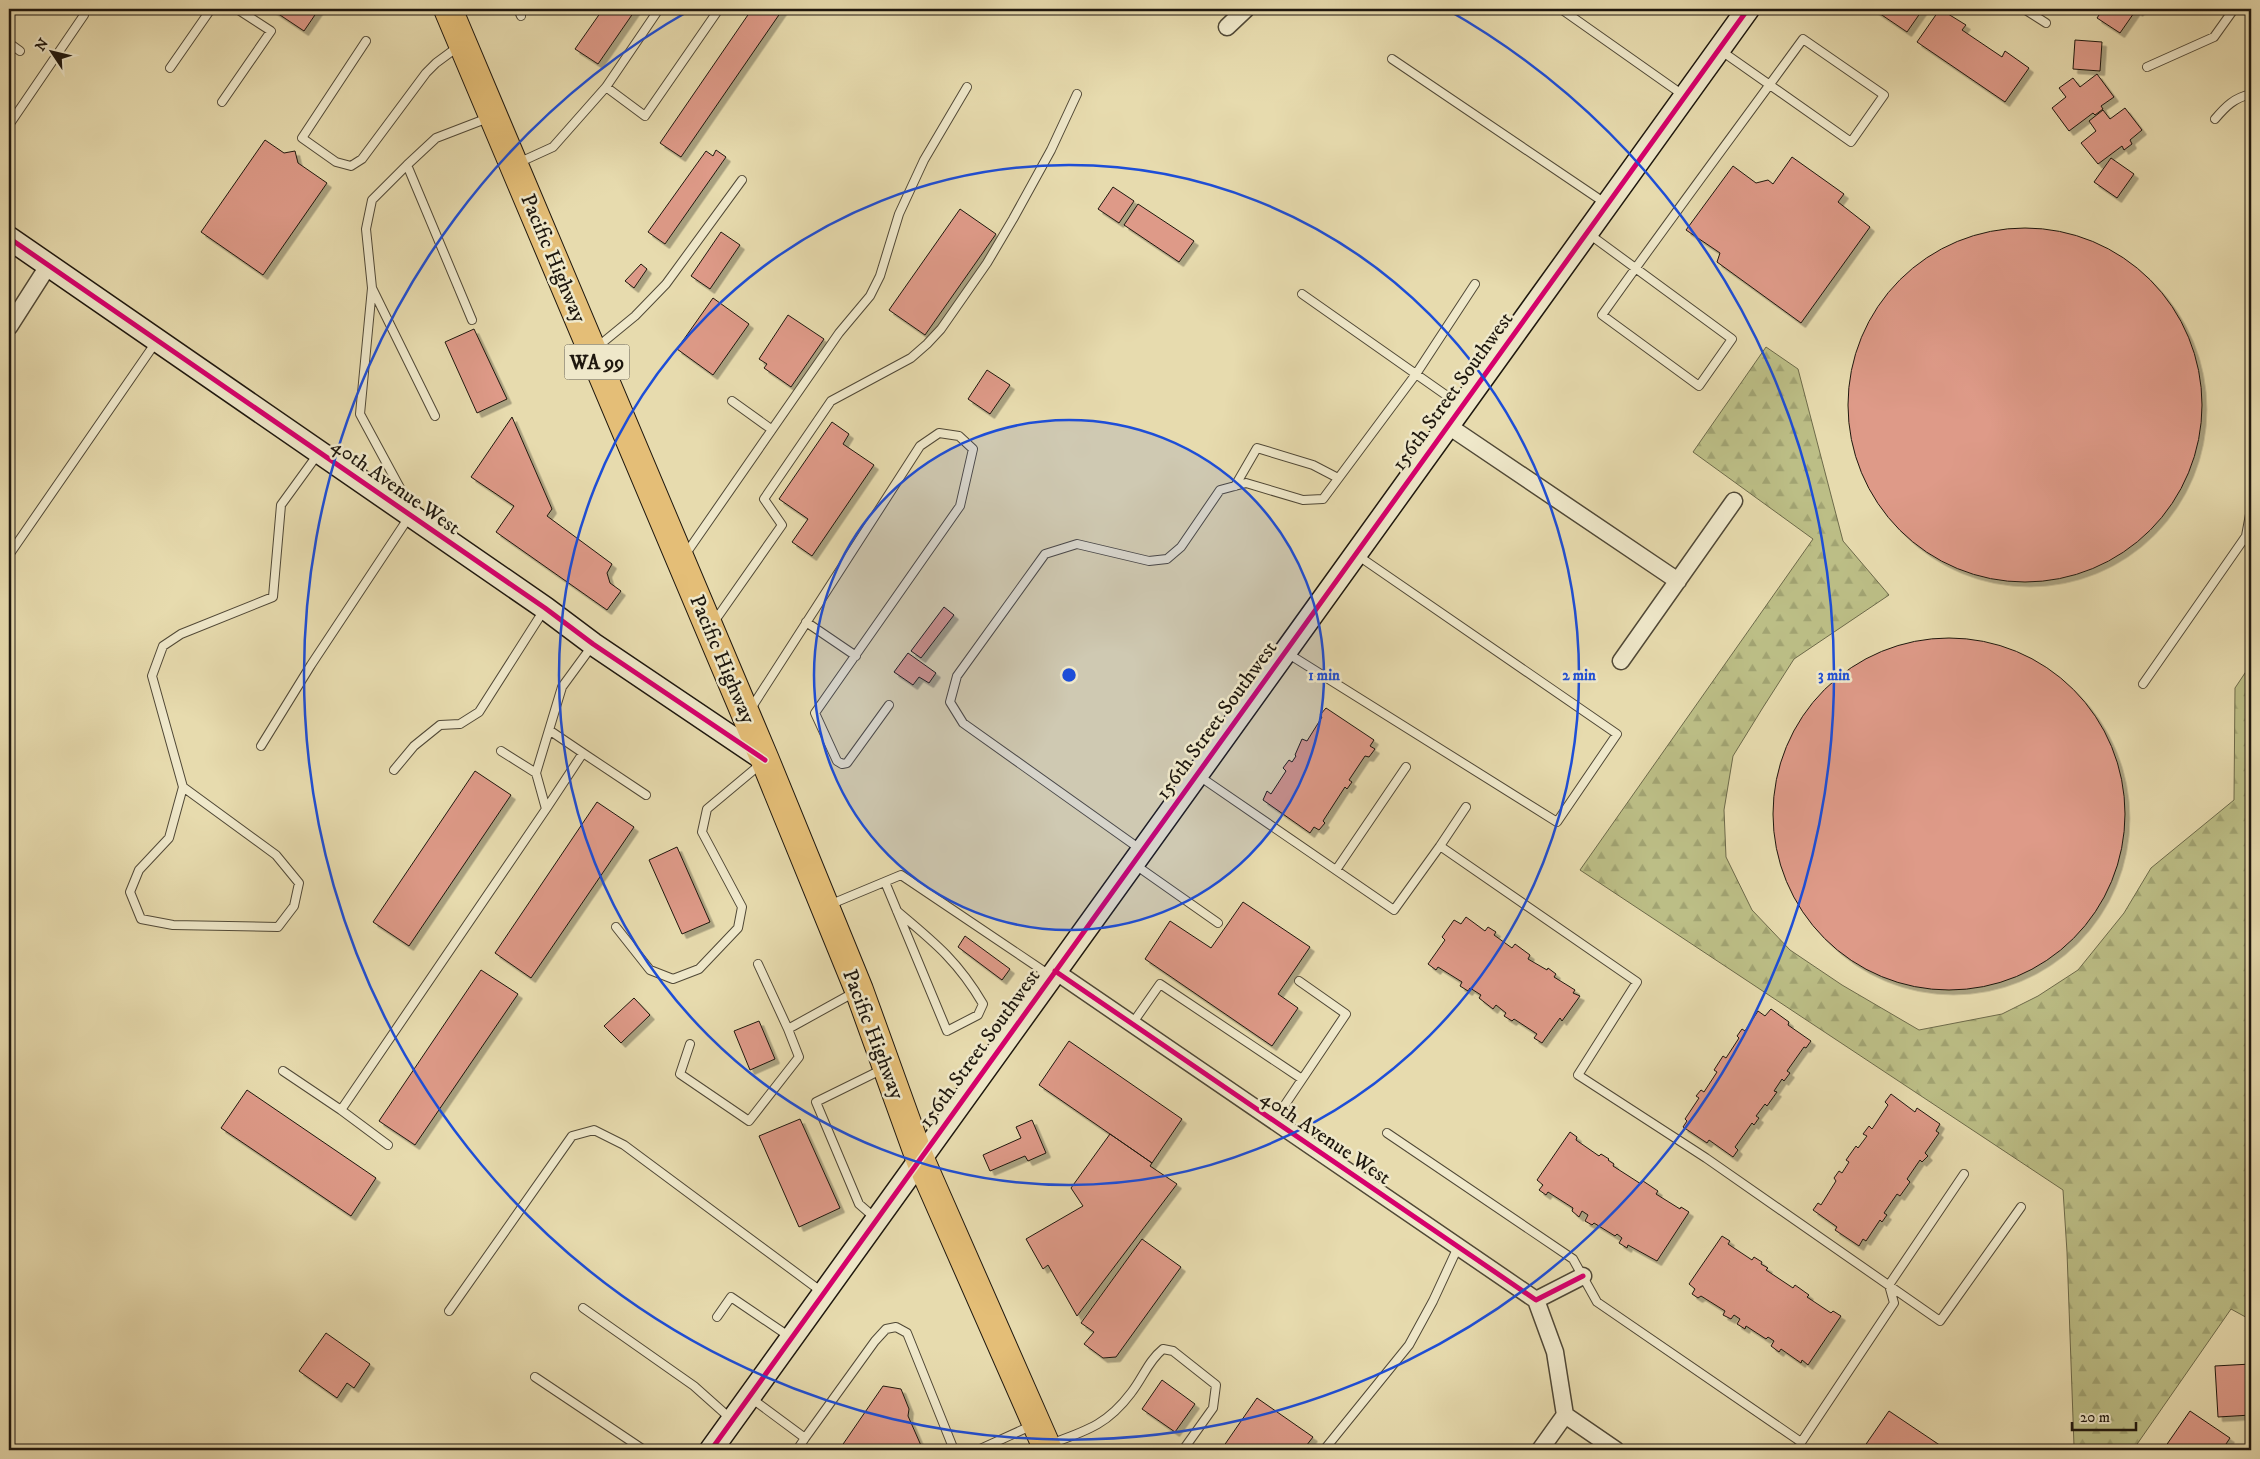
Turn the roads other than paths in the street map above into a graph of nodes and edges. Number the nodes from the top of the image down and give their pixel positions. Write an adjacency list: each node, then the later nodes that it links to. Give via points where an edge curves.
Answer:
1 (211, 9): 21 (lane)
2 (237, 9): 28 (lane, via 271,30)
3 (448, 9): 16 (highway, Pacific Highway / WA 99)
4 (659, 9): 23 (lane)
5 (719, 9): 23 (lane, via 645,116)
6 (1246, 9): 13 (street)
7 (1562, 9): 27 (lane)
8 (1748, 9): 17 (street, 156th Street Southwest)
9 (2024, 9): 12 (lane)
10 (2234, 9): 20 (lane, via 2214,37)
11 (84, 15): 31 (lane)
12 (2046, 23)
13 (1227, 27)
14 (366, 41): 16 (lane, via 302,138 336,162 351,166 362,159 426,73)
15 (9, 43): 18 (lane)
16 (463, 43): 29 (highway, Pacific Highway / WA 99)
17 (1719, 49): 22 (lane); 27 (street, 156th Street Southwest)
18 (20, 51)
19 (1392, 59): 35 (lane)
20 (2147, 67)
21 (170, 68)
22 (1769, 85): 22 (lane, via 1851,142 1884,95 1803,39); 39 (lane)
23 (606, 87): 32 (lane, via 553,148)
24 (967, 87): 52 (lane, via 924,160 899,214 880,276 870,296 839,333)
25 (1077, 94): 66 (lane, via 1013,219 941,329 911,358 831,401 764,499 782,525)
26 (2251, 94): 30 (lane, via 2227,104)
27 (1684, 96): 35 (street, 156th Street Southwest)
28 (222, 102)
29 (493, 116): 32 (highway, Pacific Highway / WA 99); 33 (lane, via 436,138)
30 (2215, 119)
31 (9, 125)
32 (514, 164): 46 (highway, Pacific Highway / WA 99)
33 (406, 165): 41 (lane, via 372,200 366,230); 43 (lane)
34 (742, 180): 46 (lane, via 666,284 635,316)
35 (1607, 204): 36 (street, 156th Street Southwest)
36 (1586, 232): 39 (lane); 49 (street, 156th Street Southwest)
37 (9, 238): 38 (street, 40th Avenue West)
38 (48, 266): 44 (street); 45 (street, 40th Avenue West)
39 (1636, 268): 39 (lane, via 1732,339 1699,386 1602,315)
40 (1475, 284): 47 (lane)
41 (372, 288): 50 (lane); 57 (lane, via 360,414 400,488)
42 (1302, 294): 47 (lane)
43 (472, 320)
44 (9, 327)
45 (157, 340): 53 (street, 40th Avenue West); 61 (lane)
46 (593, 351): 62 (highway, Pacific Highway / WA 99)
47 (1416, 374): 49 (lane); 54 (lane)
48 (732, 401): 52 (lane)
49 (1461, 406): 51 (street, 156th Street Southwest)
50 (435, 416)
51 (1448, 425): 60 (street, 156th Street Southwest); 63 (street)
52 (771, 429): 62 (lane)
53 (319, 452): 57 (street, 40th Avenue West); 83 (lane, via 281,505 273,597 181,634 163,646 152,676)
54 (1338, 478): 55 (lane, via 1323,499 1303,500 1246,484); 55 (lane, via 1313,465 1256,448)
55 (1235, 486): 88 (lane, via 1220,490 1181,547 1167,559 1149,561 1077,544 1045,554 957,676 950,702 963,723)
56 (1734, 501): 63 (street)
57 (391, 502): 59 (street, 40th Avenue West)
58 (2251, 509): 71 (lane, via 2246,536)
59 (410, 515): 64 (street, 40th Avenue West); 75 (lane)
60 (1355, 554): 68 (street, 156th Street Southwest); 68 (lane, via 1617,734 1557,822)
61 (9, 555)
62 (682, 561): 66 (highway, Pacific Highway / WA 99)
63 (1678, 581): 70 (street)
64 (545, 608): 67 (street, 40th Avenue West); 80 (lane, via 479,712 460,724 440,725 414,746)
65 (806, 622): 69 (lane); 69 (lane, via 920,446 939,432 959,436 973,449 960,506); 73 (lane)
66 (710, 628): 73 (highway, Pacific Highway / WA 99)
67 (593, 644): 74 (lane, via 562,687); 78 (street, 40th Avenue West)
68 (1285, 652): 82 (street, 156th Street Southwest)
69 (856, 656): 72 (lane, via 816,713 837,761 847,763)
70 (1621, 660)
71 (2143, 684)
72 (889, 705)
73 (746, 715): 78 (highway, Pacific Highway / WA 99)
74 (549, 730): 77 (lane); 81 (lane)
75 (261, 746)
76 (501, 751): 81 (lane)
77 (583, 753): 84 (lane); 86 (lane)
78 (765, 760): 91 (highway, Pacific Highway / WA 99); 94 (lane, via 707,809 702,832 742,907 738,928 699,969 673,979 650,970)
79 (1406, 767): 89 (lane)
80 (394, 770)
81 (536, 773): 86 (lane)
82 (1196, 774): 88 (street, 156th Street Southwest); 89 (lane)
83 (182, 787): 83 (lane, via 169,838 139,870 130,892 141,919 173,924 278,927 294,906 299,883 276,855)
84 (646, 795)
85 (1466, 807): 87 (lane)
86 (546, 809): 105 (lane)
87 (1440, 846): 89 (lane, via 1394,910); 115 (lane, via 1637,982 1578,1075 1706,1158)
88 (1137, 856): 93 (lane); 96 (street, 156th Street Southwest)
89 (1336, 870)
90 (885, 882): 91 (lane); 92 (lane); 96 (lane, via 901,875)
91 (825, 906): 98 (highway, Pacific Highway / WA 99)
92 (897, 911): 92 (lane, via 946,1031 978,1015 983,1004 969,980 946,953)
93 (1218, 923)
94 (616, 927)
95 (758, 964): 100 (lane)
96 (1053, 974): 99 (street, 40th Avenue West); 109 (street, 156th Street Southwest)
97 (1299, 981): 104 (lane, via 1346,1014)
98 (859, 990): 100 (lane); 102 (highway, Pacific Highway / WA 99)
99 (1132, 1024): 104 (lane, via 1160,984); 106 (street, 40th Avenue West)
100 (788, 1029): 101 (lane, via 799,1057 749,1121 680,1074)
101 (690, 1044)
102 (887, 1068): 109 (highway, Pacific Highway / WA 99); 112 (lane, via 816,1102 859,1204)
103 (282, 1070): 105 (lane)
104 (1302, 1080): 106 (lane)
105 (341, 1110): 108 (lane)
106 (1274, 1121): 113 (street, 40th Avenue West)
107 (1387, 1133): 114 (lane, via 1573,1258)
108 (388, 1145)
109 (920, 1159): 112 (street, 156th Street Southwest); 127 (highway, Pacific Highway / WA 99)
110 (1964, 1174): 115 (lane)
111 (2021, 1206): 115 (lane, via 1940,1321)
112 (876, 1219): 116 (street, 156th Street Southwest)
113 (1458, 1247): 117 (street, 40th Avenue West); 135 (lane, via 1409,1345)
114 (1583, 1276): 117 (street); 128 (lane, via 1597,1302)
115 (1889, 1285): 128 (lane, via 1894,1303)
116 (824, 1293): 119 (lane, via 624,1145 594,1130 572,1136); 121 (street, 156th Street Southwest)
117 (1536, 1300): 124 (street, via 1555,1352)
118 (583, 1308): 125 (lane, via 694,1386)
119 (449, 1311)
120 (717, 1317): 121 (lane, via 731,1297)
121 (792, 1338): 123 (street, 156th Street Southwest)
122 (535, 1377): 129 (lane)
123 (750, 1397): 125 (street, 156th Street Southwest); 126 (lane)
124 (1565, 1415): 136 (street); 137 (street)
125 (733, 1420): 130 (street, 156th Street Southwest)
126 (805, 1438): 131 (lane); 132 (lane, via 875,1341 886,1329 896,1327 907,1334)
127 (1043, 1440): 133 (lane); 134 (lane, via 1095,1428 1112,1415 1132,1392 1152,1358 1163,1349 1173,1352 1216,1385 1213,1408)
128 (1802, 1442): 138 (lane)
129 (644, 1450)
130 (711, 1450)
131 (797, 1450)
132 (954, 1450)
133 (978, 1450)
134 (1183, 1450)
135 (1324, 1450)
136 (1540, 1450)
137 (1616, 1450)
138 (1796, 1450)

